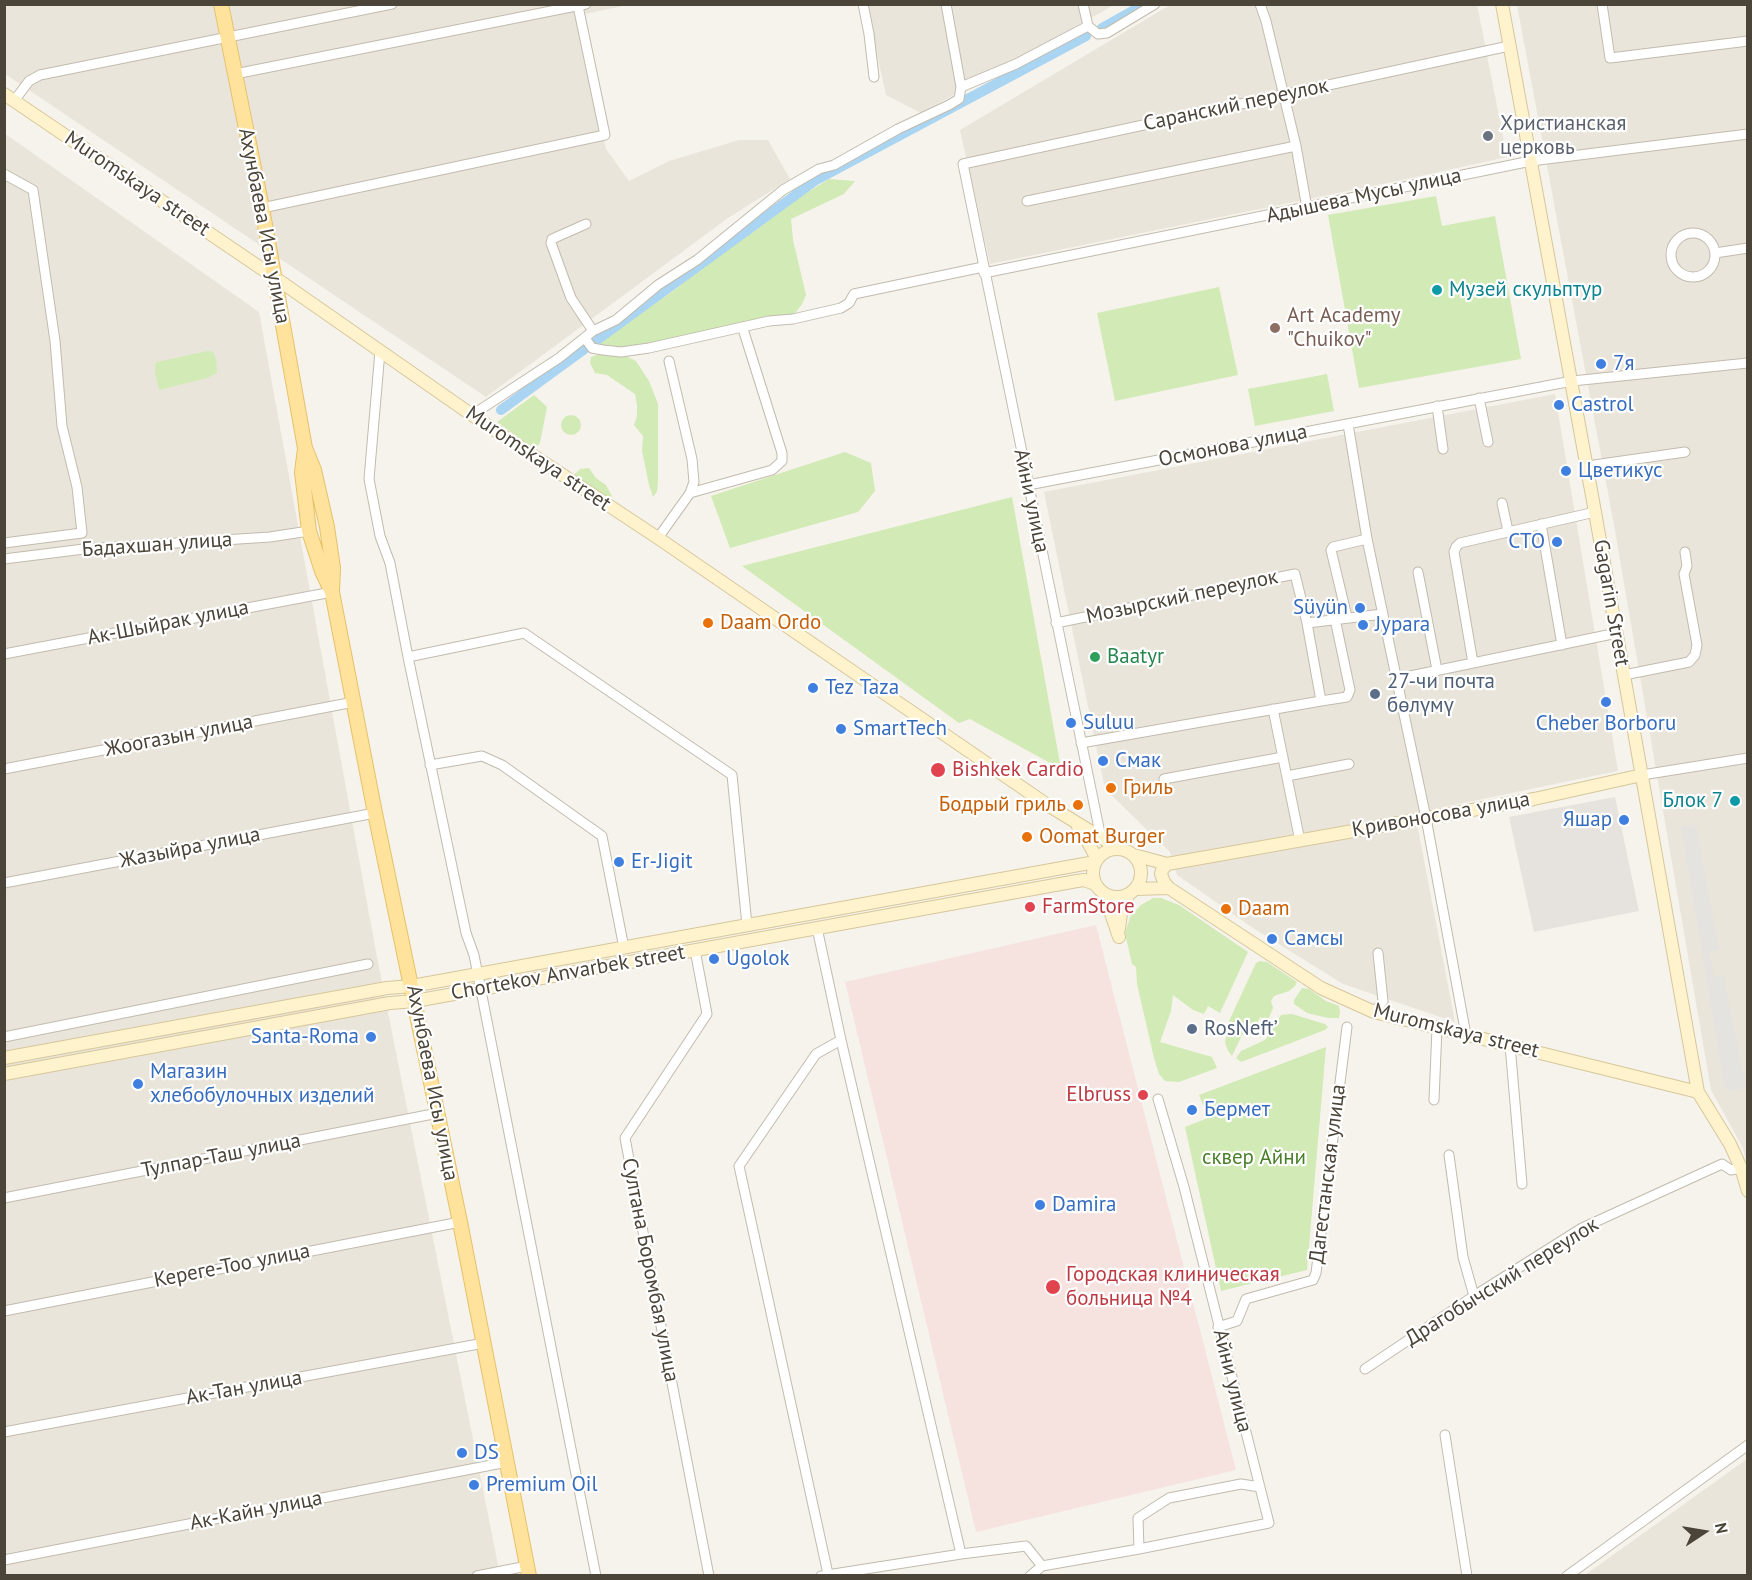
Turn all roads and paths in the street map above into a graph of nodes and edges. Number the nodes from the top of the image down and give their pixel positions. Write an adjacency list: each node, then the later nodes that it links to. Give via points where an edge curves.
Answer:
1 (220, 4): 12 (main road, Ахунбаева Исы улица)
2 (392, 4): 12 (street)
3 (863, 4): 16 (street)
4 (946, 4): 17 (street)
5 (1083, 4): 11 (street)
6 (1155, 4): 11 (street, via 1107,33 1098,34)
7 (1260, 4): 18 (street)
8 (1502, 4): 14 (main road, Gagarin Street)
9 (1602, 4): 13 (street, via 1610,58)
10 (582, 5): 15 (street); 26 (street, via 605,135)
11 (1088, 26): 17 (street, via 1016,64)
12 (227, 38): 15 (main road, Ахунбаева Исы улица); 19 (street, via 40,75)
13 (1748, 41)
14 (1509, 46): 18 (street, Саранский переулок); 22 (main road, Gagarin Street)
15 (235, 74): 26 (main road, Ахунбаева Исы улица)
16 (874, 77)
17 (961, 87): 34 (street, via 959,99 949,105 783,190 697,260 658,285 616,320)
18 (1283, 94): 21 (street); 23 (street, Саранский переулок)
19 (9, 97): 32 (main road, Muromskaya street)
20 (1748, 134): 22 (street, Адышева Мусы улица)
21 (1296, 147): 25 (street); 27 (street)
22 (1531, 161): 27 (street, Адышева Мусы улица); 39 (main road, Gagarin Street)
23 (963, 164): 31 (street, Айни улица)
24 (4, 174): 58 (street, via 33,190 55,341 62,426 77,487 82,533)
25 (1026, 201)
26 (262, 208): 32 (main road, Ахунбаева Исы улица)
27 (1307, 208): 31 (street, Адышева Мусы улица)
28 (586, 224): 34 (street, via 552,239 551,243 571,298)
29 (1748, 248): 30 (street)
30 (1715, 253): 30 (street, via 1704,236 1689,233 1674,243 1671,259 1678,272 1698,277 1711,269)
31 (983, 270): 33 (street, Адышева Мусы улица, via 854,294 841,308); 49 (street, Айни улица)
32 (274, 277): 36 (main road, Muromskaya street); 45 (main road, Ахунбаева Исы улица)
33 (743, 328): 35 (street, Адышева Мусы улица, via 621,352); 50 (street, via 782,461 772,470)
34 (593, 331): 35 (street)
35 (589, 343): 42 (street, via 558,358)
36 (380, 351): 42 (main road, Muromskaya street); 71 (street, via 369,479)
37 (669, 361): 50 (street, via 693,465)
38 (1748, 363): 39 (street, Осмонова улица)
39 (1572, 381): 40 (street, Осмонова улица); 48 (main road, Gagarin Street)
40 (1479, 398): 41 (street, Осмонова улица); 44 (street)
41 (1437, 406): 43 (street, Осмонова улица); 46 (street)
42 (472, 415): 56 (main road, Muromskaya street)
43 (1348, 424): 49 (street, Осмонова улица); 57 (street)
44 (1488, 442)
45 (305, 448): 54 (main road, Ахунбаева Исы улица, via 302,472); 62 (main road, Ахунбаева Исы улица, via 327,527)
46 (1443, 449)
47 (1685, 452): 48 (street)
48 (1587, 466): 52 (main road, Gagarin Street)
49 (1028, 485): 66 (street, Айни улица)
50 (690, 493): 56 (street)
51 (1502, 503): 55 (street)
52 (1595, 512): 53 (street); 68 (main road, Gagarin Street)
53 (1541, 524): 55 (street); 69 (street)
54 (309, 531): 60 (street, Бадахшан улица); 62 (main road, Ахунбаева Исы улица)
55 (1508, 531): 72 (street, via 1460,543 1454,552)
56 (658, 538): 90 (main road, Muromskaya street)
57 (1367, 538): 63 (street); 64 (street, via 1331,550)
58 (4, 543)
59 (1685, 552): 74 (street, via 1684,574 1697,645 1695,655 1689,662)
60 (4, 559)
61 (1418, 572): 73 (street)
62 (332, 592): 70 (street, Ак-Шыйрак улица); 77 (main road, Ахунбаева Исы улица)
63 (1383, 614): 64 (street); 75 (street)
64 (1347, 617): 65 (street)
65 (1335, 619): 67 (street); 76 (street, via 1350,690 1347,697)
66 (1056, 623): 67 (street, Мозырский переулок, via 1295,574); 79 (street, Айни улица)
67 (1307, 623): 76 (street, Мозырский переулок)
68 (1617, 633): 69 (street); 74 (main road, Gagarin Street)
69 (1562, 645): 72 (street)
70 (4, 654)
71 (408, 657): 83 (street); 101 (street, via 524,633 732,775)
72 (1473, 663): 73 (street)
73 (1437, 670): 75 (street)
74 (1624, 675): 85 (main road, Gagarin Street)
75 (1396, 679): 89 (street)
76 (1321, 701): 78 (street)
77 (354, 702): 84 (street, Жоогазын улица); 88 (main road, Ахунбаева Исы улица)
78 (1273, 710): 79 (street); 80 (street)
79 (1081, 743): 91 (street, Айни улица)
80 (1283, 757): 86 (street); 87 (street)
81 (1748, 758): 85 (street, Кривоносова улица)
82 (1349, 764): 86 (street)
83 (430, 765): 103 (street, via 482,756 502,765 602,836); 107 (street)
84 (4, 770)
85 (1642, 775): 89 (main road, Кривоносова улица); 120 (main road, Gagarin Street)
86 (1287, 776): 92 (street)
87 (1164, 779)
88 (375, 813): 97 (street, Жазыйра улица); 108 (main road, Ахунбаева Исы улица)
89 (1426, 818): 92 (main road, Кривоносова улица); 114 (street)
90 (1073, 822): 91 (main road, Muromskaya street); 95 (main road)
91 (1101, 838): 93 (main road, Muromskaya street)
92 (1300, 841): 96 (main road, Кривоносова улица)
93 (1118, 848): 94 (main road); 95 (main road, via 1107,850)
94 (1134, 855): 96 (main road, Кривоносова улица); 100 (main road, via 1142,872)
95 (1096, 860): 99 (main road, via 1093,871); 101 (main road, Chortekov Anvarbek street)
96 (1167, 864): 98 (main road, via 1161,874)
97 (4, 883)
98 (1169, 888): 100 (main road); 111 (main road, Muromskaya street, via 1321,988)
99 (1100, 889): 100 (main road, via 1116,897); 100 (main road, via 1119,937 1120,913); 102 (main road, Chortekov Anvarbek street, via 1084,880)
100 (1132, 892)
101 (747, 925): 103 (main road, Chortekov Anvarbek street)
102 (817, 928): 104 (main road, Chortekov Anvarbek street); 116 (street)
103 (624, 948): 107 (main road, Chortekov Anvarbek street)
104 (695, 950): 109 (main road, Chortekov Anvarbek street); 147 (street, Султана Боромбая улица, via 707,1014 625,1138)
105 (1378, 953): 111 (street, via 1383,1000)
106 (368, 964): 115 (street)
107 (477, 975): 108 (main road, Chortekov Anvarbek street); 109 (street)
108 (412, 986): 110 (main road, Ахунбаева Исы улица); 118 (main road, Chortekov Anvarbek street)
109 (480, 989): 110 (main road, Chortekov Anvarbek street); 146 (street)
110 (415, 1001): 119 (main road, Chortekov Anvarbek street); 123 (main road, Ахунбаева Исы улица)
111 (1374, 1012): 113 (main road, Muromskaya street)
112 (1347, 1027): 132 (street, Дагестанская улица, via 1313,1280 1246,1299 1237,1322)
113 (1437, 1028): 114 (main road, Muromskaya street); 122 (street)
114 (1466, 1035): 117 (main road, Muromskaya street)
115 (4, 1037)
116 (841, 1040): 141 (street); 148 (street, via 816,1054 739,1166)
117 (1510, 1045): 120 (main road, Muromskaya street); 126 (street)
118 (4, 1058)
119 (4, 1074)
120 (1698, 1092): 125 (main road, Gagarin Street)
121 (1158, 1099): 132 (street, Айни улица, via 1184,1186)
122 (1434, 1100)
123 (438, 1113): 128 (street, Тулпар-Таш улица); 129 (main road, Ахунбаева Исы улица)
124 (1449, 1155): 130 (street, via 1463,1257)
125 (1741, 1168): 127 (main road, Gagarin Street); 130 (street, Драгобычский переулок, via 1731,1170 1722,1164 1582,1228)
126 (1522, 1184)
127 (1748, 1191)
128 (4, 1198)
129 (460, 1222): 131 (street, Кереге-Тоо улица); 133 (main road, Ахунбаева Исы улица)
130 (1474, 1296): 134 (street, Драгобычский переулок)
131 (4, 1311)
132 (1218, 1327): 139 (street, Айни улица)
133 (484, 1343): 135 (street, Ак-Тан улица); 138 (main road, Ахунбаева Исы улица)
134 (1365, 1369)
135 (4, 1432)
136 (1445, 1435): 150 (street)
137 (1748, 1445): 151 (street)
138 (507, 1462): 142 (street, Ак-Кайн улица); 144 (main road, Ахунбаева Исы улица)
139 (1260, 1487): 140 (street, via 1241,1484 1169,1498 1138,1518); 140 (street, Айни улица, via 1269,1523)
140 (1139, 1550): 143 (street)
141 (961, 1554): 143 (street, via 1026,1546); 148 (street)
142 (4, 1560)
143 (1041, 1566): 149 (street)
144 (528, 1570): 145 (street)
145 (477, 1575)
146 (596, 1575)
147 (709, 1575)
148 (825, 1575)
149 (1030, 1575)
150 (1467, 1575)
151 (1567, 1575)

